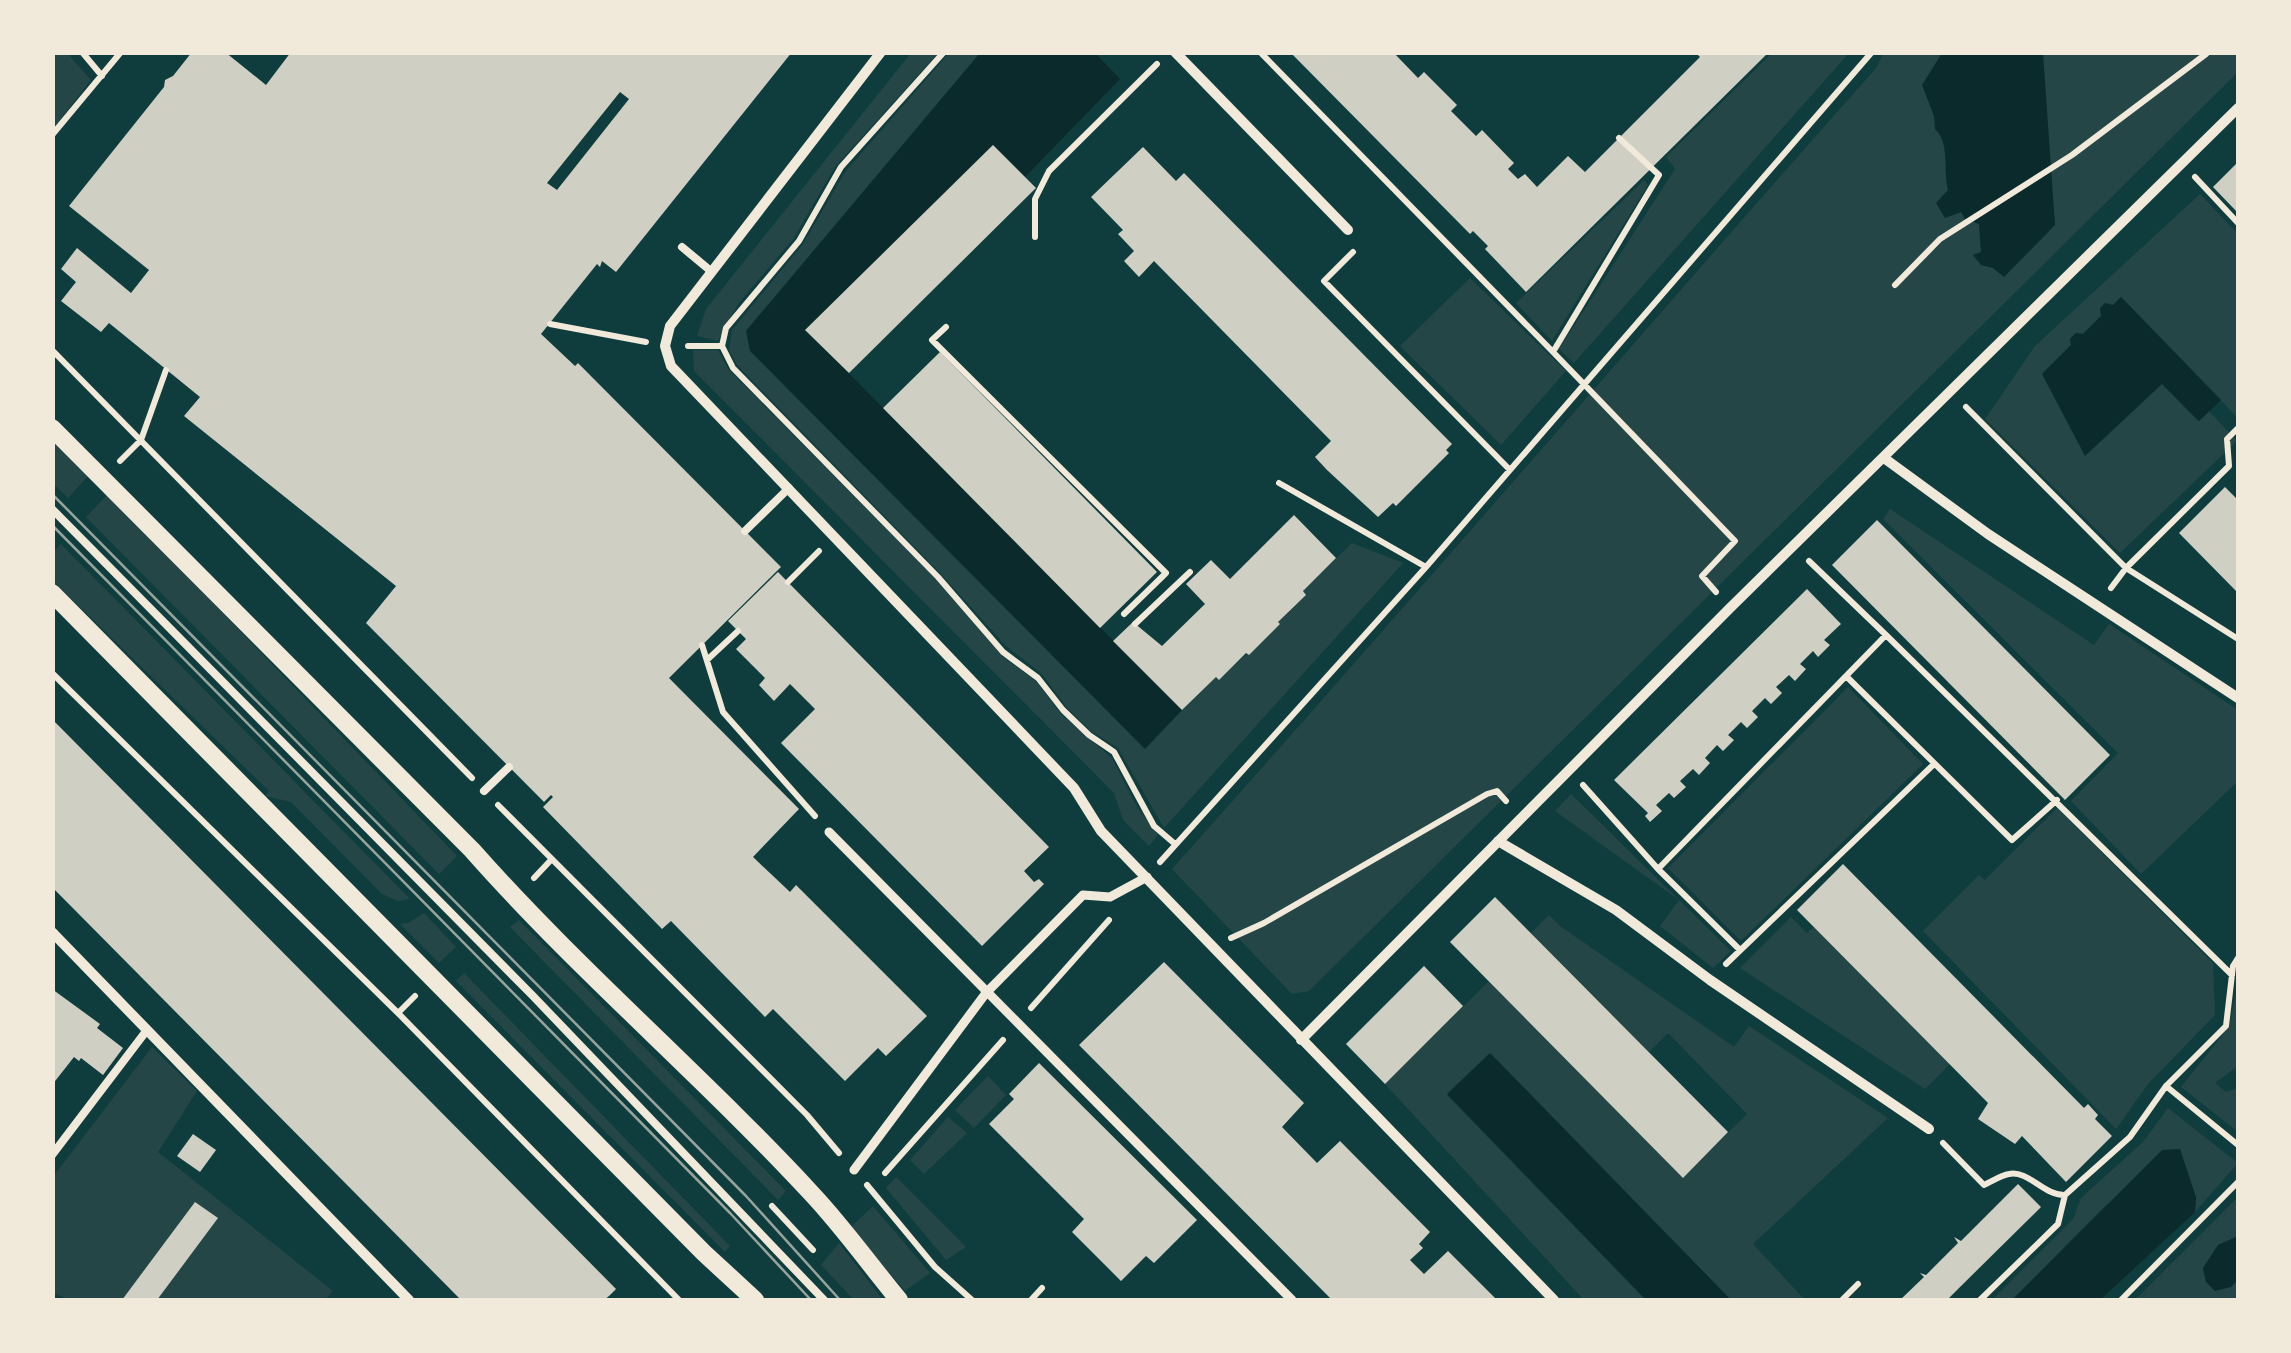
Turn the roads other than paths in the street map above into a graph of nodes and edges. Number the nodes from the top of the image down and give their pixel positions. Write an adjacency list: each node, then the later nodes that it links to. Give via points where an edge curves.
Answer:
1 (882, 52): 6 (street)
2 (1172, 52): 4 (street)
3 (2238, 108): 8 (street)
4 (1348, 230)
5 (682, 247): 6 (lane)
6 (712, 272): 9 (street, via 670,326 665,346 671,366)
7 (52, 428): 29 (street, via 768,1148)
8 (1884, 458): 13 (street); 17 (street)
9 (788, 488): 11 (lane); 18 (street, via 1068,782 1101,830)
10 (52, 509): 28 (lane)
11 (746, 532)
12 (52, 593): 27 (street)
13 (2238, 698)
14 (509, 768): 15 (lane)
15 (484, 791)
16 (829, 832): 20 (street)
17 (1498, 840): 22 (street); 23 (street, via 1616,910)
18 (1147, 877): 20 (street, via 1110,896 1083,896); 22 (street)
19 (52, 932): 21 (street)
20 (986, 993): 25 (street); 30 (street)
21 (147, 1030): 24 (lane); 26 (street)
22 (1300, 1040): 31 (street)
23 (1929, 1129)
24 (52, 1155)
25 (854, 1170)
26 (409, 1300)
27 (755, 1300)
28 (824, 1300)
29 (899, 1300)
30 (1292, 1300)
31 (1554, 1300)

